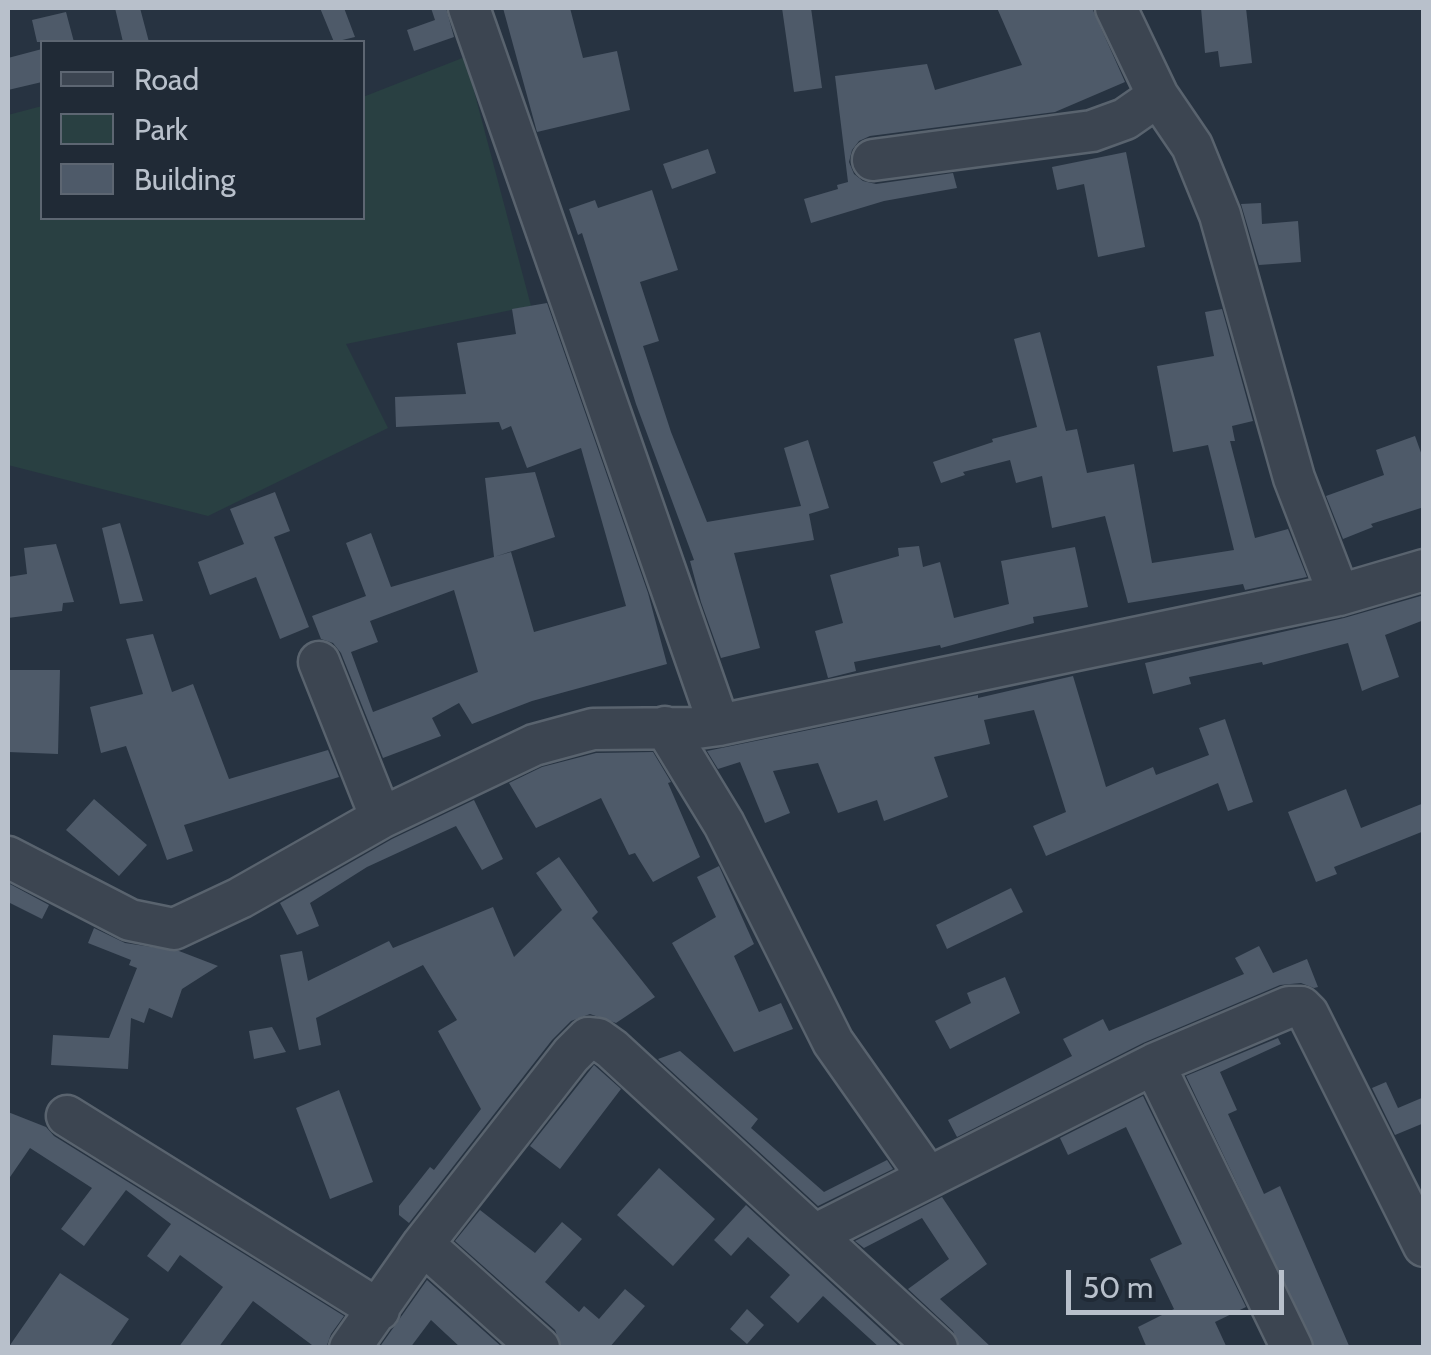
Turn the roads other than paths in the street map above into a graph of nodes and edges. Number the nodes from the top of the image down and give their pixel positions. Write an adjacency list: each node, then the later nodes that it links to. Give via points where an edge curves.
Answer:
1 (469, 8): 8 (street)
2 (1116, 8): 3 (street)
3 (1158, 96): 4 (street, via 1092,131); 6 (street, via 1192,146 1220,215 1294,478)
4 (873, 160)
5 (1424, 570): 6 (street)
6 (1338, 596): 8 (street)
7 (319, 662): 10 (street)
8 (719, 725): 9 (street)
9 (665, 728): 10 (street, via 594,730 534,744); 14 (street, via 724,824 833,1042)
10 (381, 818): 11 (street, via 174,929 130,920)
11 (8, 857)
12 (1154, 1064): 14 (street); 17 (street, via 1300,1007); 22 (street)
13 (66, 1116): 18 (street)
14 (928, 1177): 15 (street)
15 (814, 1234): 16 (street, via 612,1049 588,1038); 21 (street)
16 (423, 1244): 18 (street); 20 (street)
17 (1424, 1246)
18 (378, 1310): 19 (street)
19 (350, 1348)
20 (539, 1348)
21 (937, 1348)
22 (1292, 1348)

